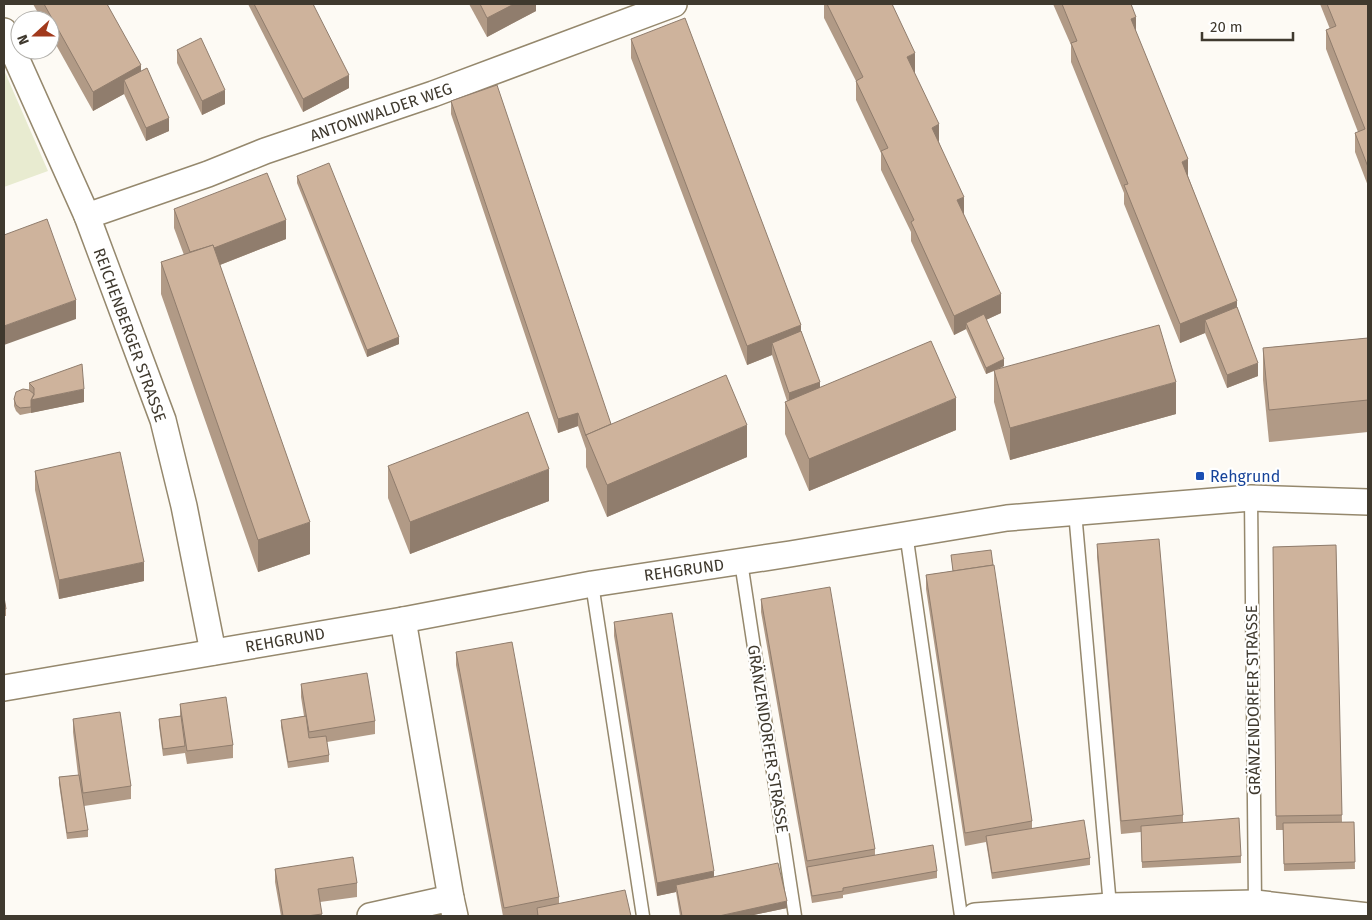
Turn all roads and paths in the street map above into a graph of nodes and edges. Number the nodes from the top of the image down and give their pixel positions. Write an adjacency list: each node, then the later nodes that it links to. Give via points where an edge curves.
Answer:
1 (674, 4): 3 (street, ANTONIWALDER WEG, via 434,94 264,151)
2 (4, 31): 3 (street, REICHENBERGER STRASSE)
3 (87, 216): 11 (street, REICHENBERGER STRASSE, via 162,420 184,506)
4 (1251, 498): 5 (street, REHGRUND); 6 (street, REHGRUND); 13 (lane, GRÄNZENDORFER STRASSE)
5 (1368, 502)
6 (1075, 512): 7 (street, REHGRUND); 14 (lane)
7 (906, 533): 8 (street, REHGRUND); 19 (lane)
8 (741, 562): 9 (street, REHGRUND); 18 (lane, GRÄNZENDORFER STRASSE)
9 (592, 584): 10 (street, REHGRUND); 17 (lane)
10 (404, 620): 11 (street, REHGRUND); 15 (street)
11 (213, 652): 12 (street, REHGRUND)
12 (4, 688)
13 (1255, 903): 14 (street); 21 (street)
14 (1110, 906): 20 (street)
15 (453, 907): 16 (street)
16 (370, 916)
17 (643, 916)
18 (795, 916)
19 (961, 916)
20 (975, 916)
21 (1368, 916)

